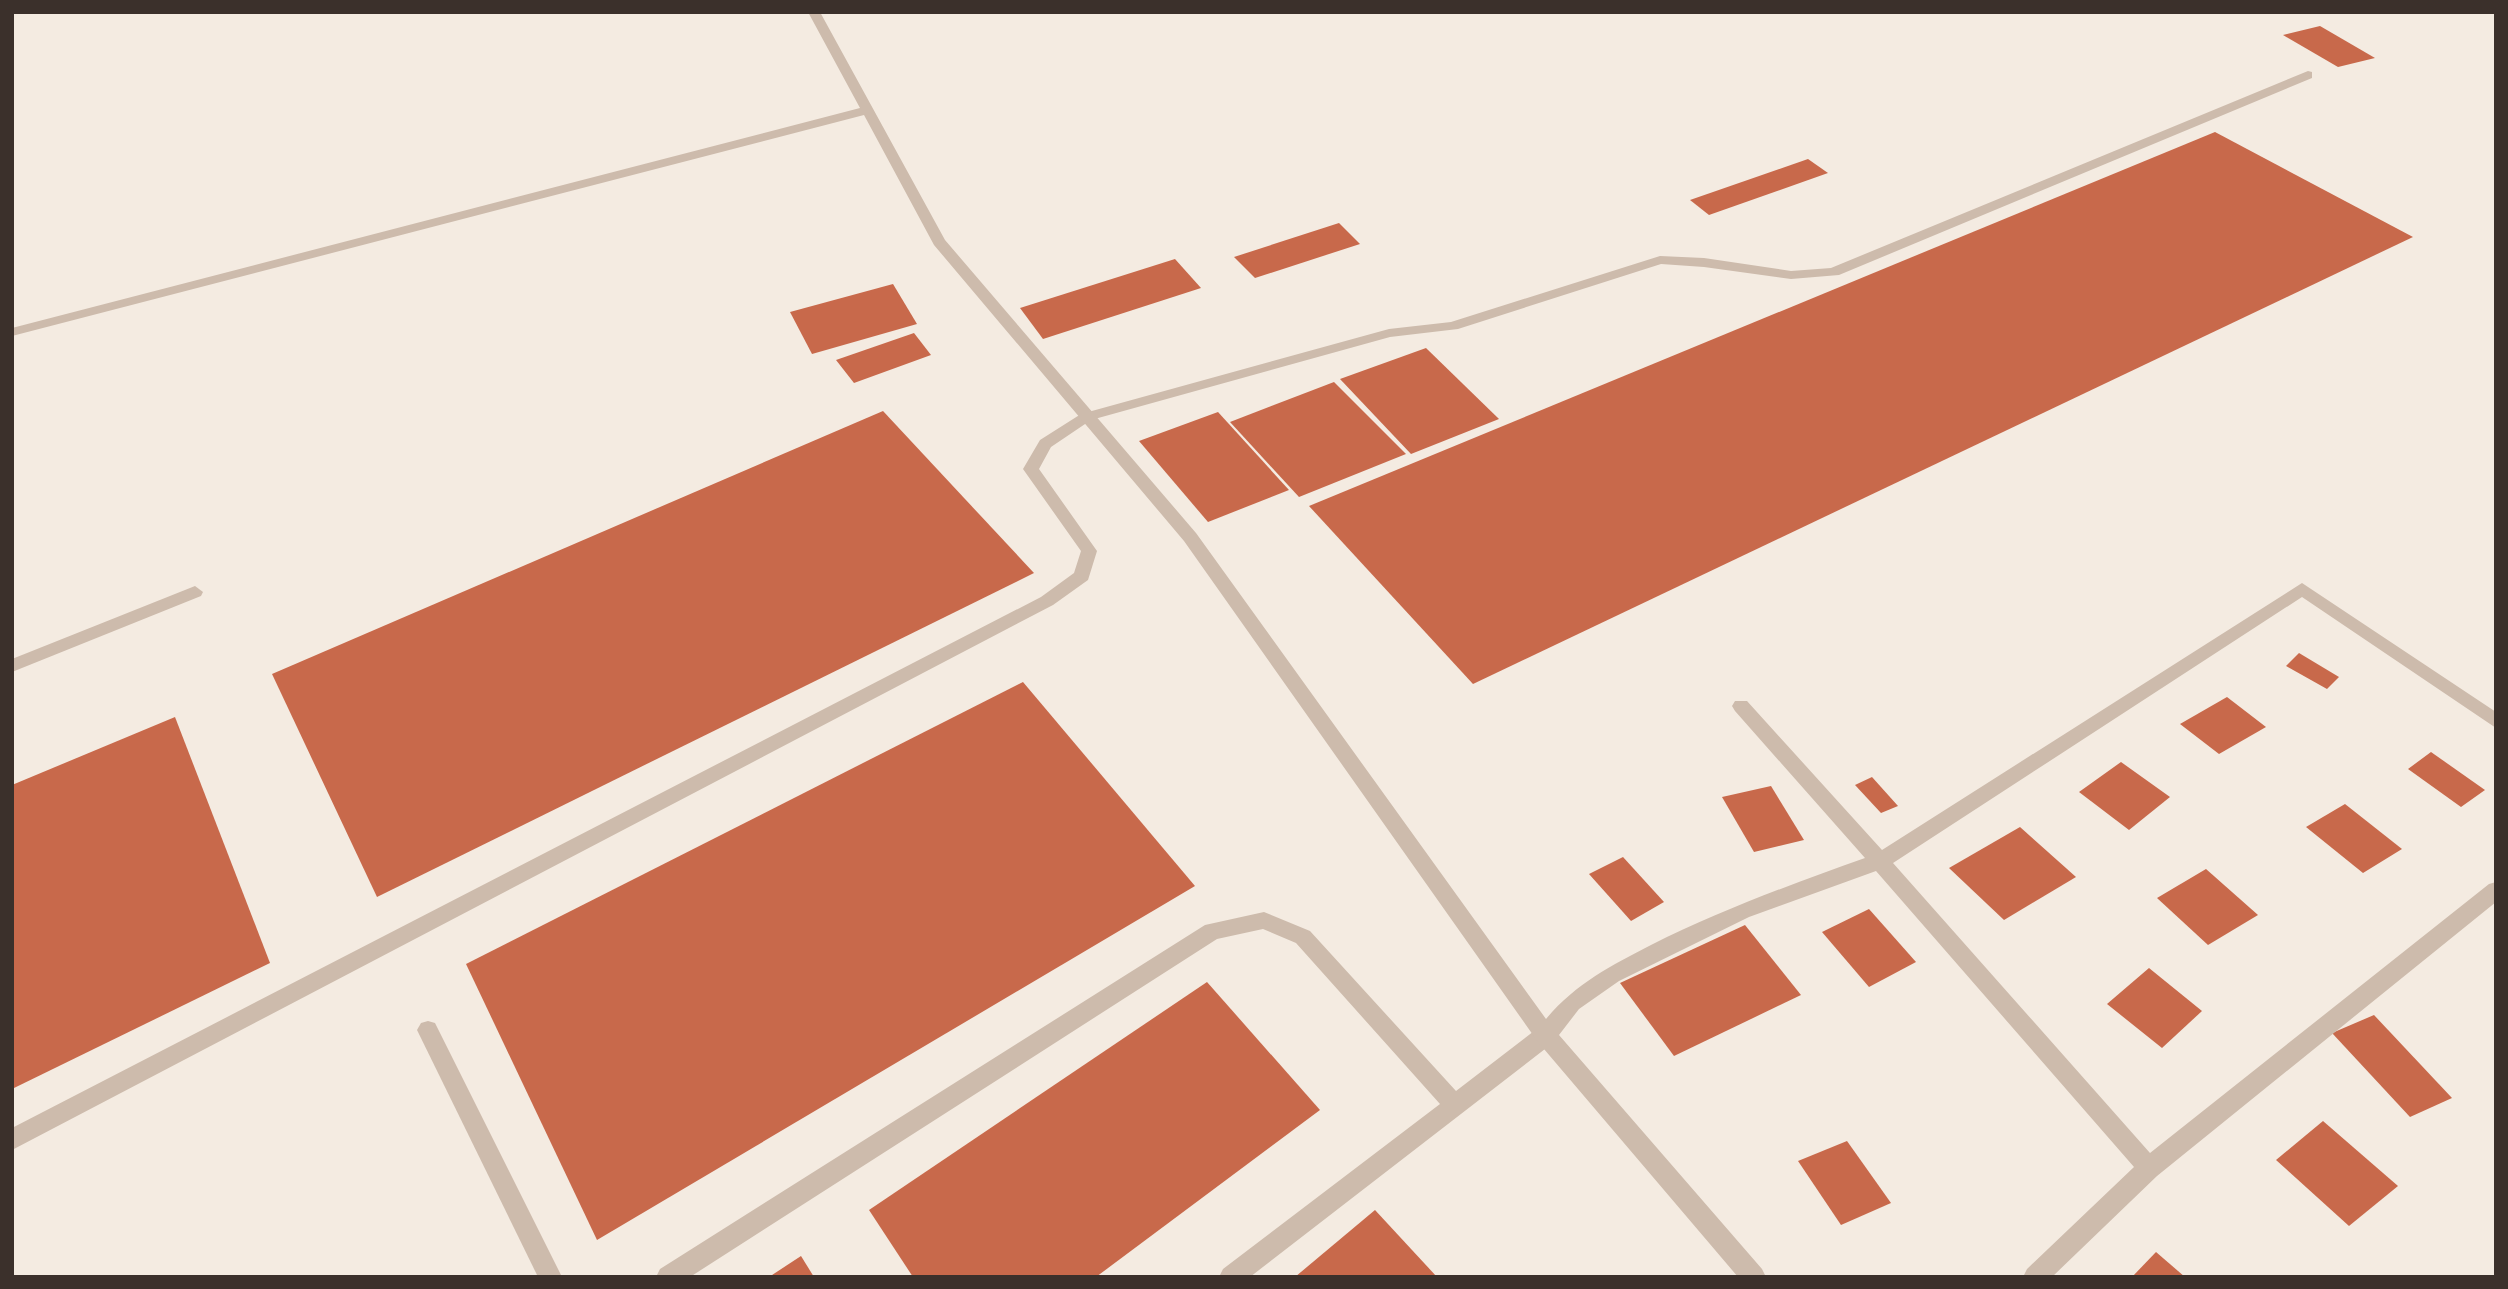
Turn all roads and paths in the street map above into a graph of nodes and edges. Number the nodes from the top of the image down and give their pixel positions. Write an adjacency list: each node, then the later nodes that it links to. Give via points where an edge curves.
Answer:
1 (814, 12): 3 (street)
2 (2308, 75): 5 (street, via 1834,272 1787,276 1691,260 1660,260 1453,326 1389,334)
3 (867, 110): 4 (street); 5 (street, via 939,242)
4 (12, 332)
5 (1086, 417): 13 (street, via 1190,537); 15 (street, via 1048,439 1036,452 1031,469 1089,551 1082,576 1047,601)
6 (195, 592): 7 (street)
7 (12, 666)
8 (1741, 706): 10 (street)
9 (2496, 721): 10 (street, via 2302,589)
10 (1880, 861): 13 (street, via 1742,911 1612,975 1572,1003); 16 (street)
11 (2496, 890): 16 (street)
12 (428, 1030): 17 (street)
13 (1546, 1035): 14 (street); 20 (street)
14 (1455, 1105): 18 (street, via 1303,937 1264,919 1212,931); 19 (street)
15 (12, 1140)
16 (2149, 1168): 21 (street)
17 (550, 1277)
18 (668, 1277)
19 (1231, 1277)
20 (1754, 1277)
21 (2035, 1277)

